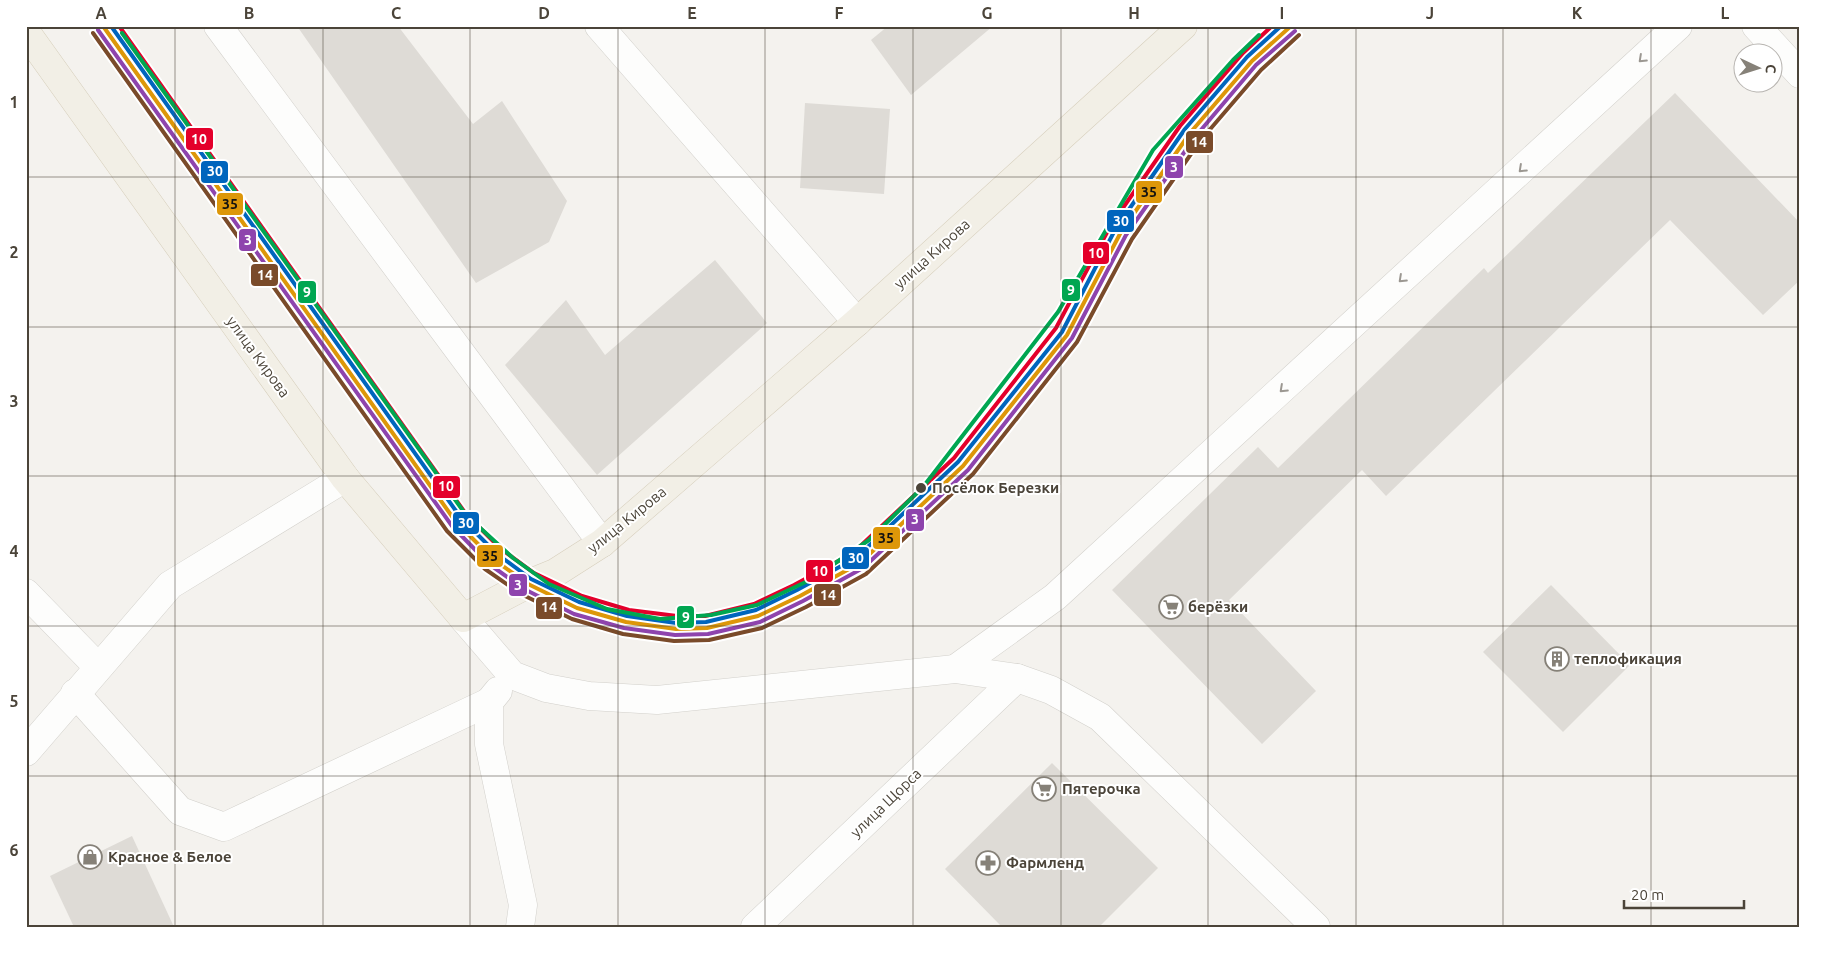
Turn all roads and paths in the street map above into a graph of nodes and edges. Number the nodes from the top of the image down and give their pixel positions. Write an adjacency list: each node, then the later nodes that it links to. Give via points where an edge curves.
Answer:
1 (218, 26): 10 (street)
2 (599, 26): 8 (street)
3 (1184, 26): 8 (main road, улица Кирова)
4 (1678, 26): 14 (street, one-way to 14, via 1055,597)
5 (1756, 26): 7 (street)
6 (26, 32): 9 (main road, улица Кирова)
7 (1800, 74)
8 (857, 322): 10 (main road, улица Кирова)
9 (345, 478): 12 (main road, улица Кирова); 13 (street, via 170,585)
10 (602, 543): 12 (main road, улица Кирова, via 555,572)
11 (26, 593): 13 (street)
12 (463, 618): 15 (street)
13 (98, 667): 17 (street)
14 (955, 669): 15 (street, via 657,700 589,696 546,688); 16 (street)
15 (512, 675): 18 (street)
16 (1017, 678): 21 (street, улица Щорса); 22 (street, via 1052,690 1100,717)
17 (76, 693): 18 (street, via 180,811 224,827); 19 (street)
18 (489, 702): 20 (street, via 489,744 523,905)
19 (28, 745)
20 (520, 927)
21 (755, 927)
22 (1316, 927)

